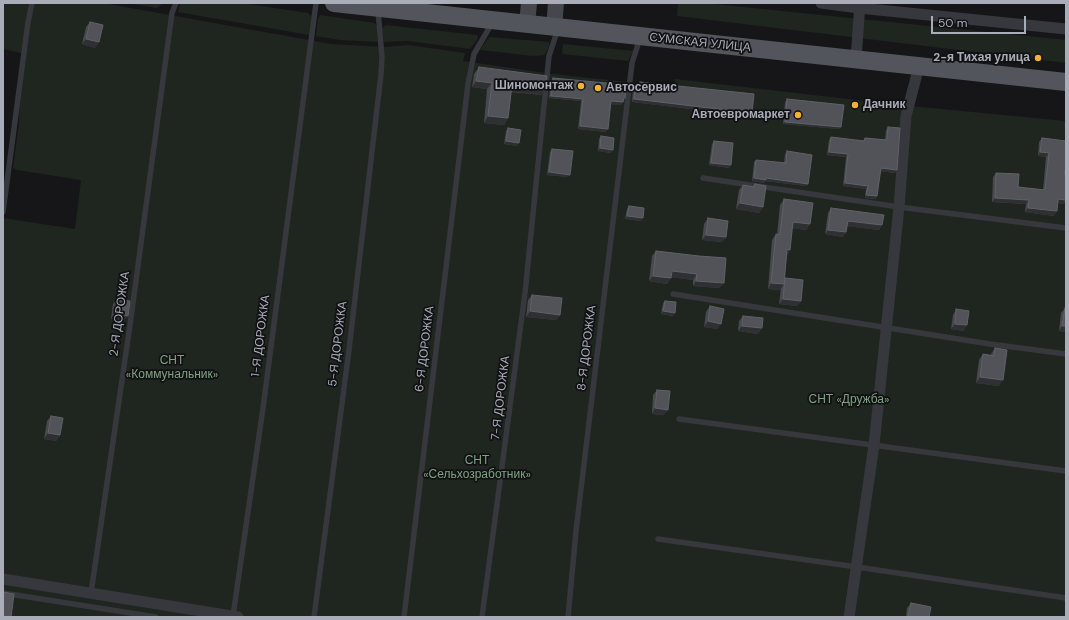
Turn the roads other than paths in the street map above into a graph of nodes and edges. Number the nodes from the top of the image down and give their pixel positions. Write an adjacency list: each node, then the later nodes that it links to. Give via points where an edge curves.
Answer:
1 (32, 3): 20 (lane)
2 (176, 3): 32 (lane, 2-Я ДОРОЖКА, via 172,13)
3 (316, 3): 34 (lane, 1-Я ДОРОЖКА)
4 (334, 3): 9 (main road, СУМСКАЯ УЛИЦА)
5 (529, 3): 11 (main road)
6 (556, 3): 12 (main road)
7 (821, 3): 8 (street)
8 (860, 6): 13 (street); 15 (street)
9 (378, 8): 10 (main road, СУМСКАЯ УЛИЦА); 36 (lane, 5-Я ДОРОЖКА, via 381,74 350,342)
10 (493, 21): 11 (main road, СУМСКАЯ УЛИЦА); 37 (lane, 6-Я ДОРОЖКА, via 474,54 468,84)
11 (527, 24): 12 (main road, СУМСКАЯ УЛИЦА)
12 (556, 27): 14 (main road, СУМСКАЯ УЛИЦА); 38 (lane, 7-Я ДОРОЖКА, via 549,56 524,301)
13 (1066, 29)
14 (641, 36): 15 (main road, СУМСКАЯ УЛИЦА); 39 (lane, 8-Я ДОРОЖКА, via 632,63)
15 (856, 59): 16 (main road, СУМСКАЯ УЛИЦА)
16 (920, 66): 17 (main road, СУМСКАЯ УЛИЦА); 19 (street, via 906,116)
17 (1066, 82)
18 (703, 178): 19 (lane)
19 (899, 207): 21 (lane); 23 (street)
20 (3, 212)
21 (1066, 228)
22 (673, 294): 23 (lane)
23 (886, 327): 24 (lane); 26 (street)
24 (1066, 354)
25 (679, 419): 26 (lane)
26 (874, 445): 27 (lane); 29 (street)
27 (1066, 471)
28 (658, 539): 29 (lane)
29 (856, 567): 33 (lane); 40 (street)
30 (3, 579): 32 (street)
31 (3, 592): 35 (lane)
32 (91, 593): 34 (street)
33 (1066, 598)
34 (235, 616)
35 (156, 617)
36 (314, 617)
37 (404, 617)
38 (482, 617)
39 (568, 617)
40 (849, 617)

